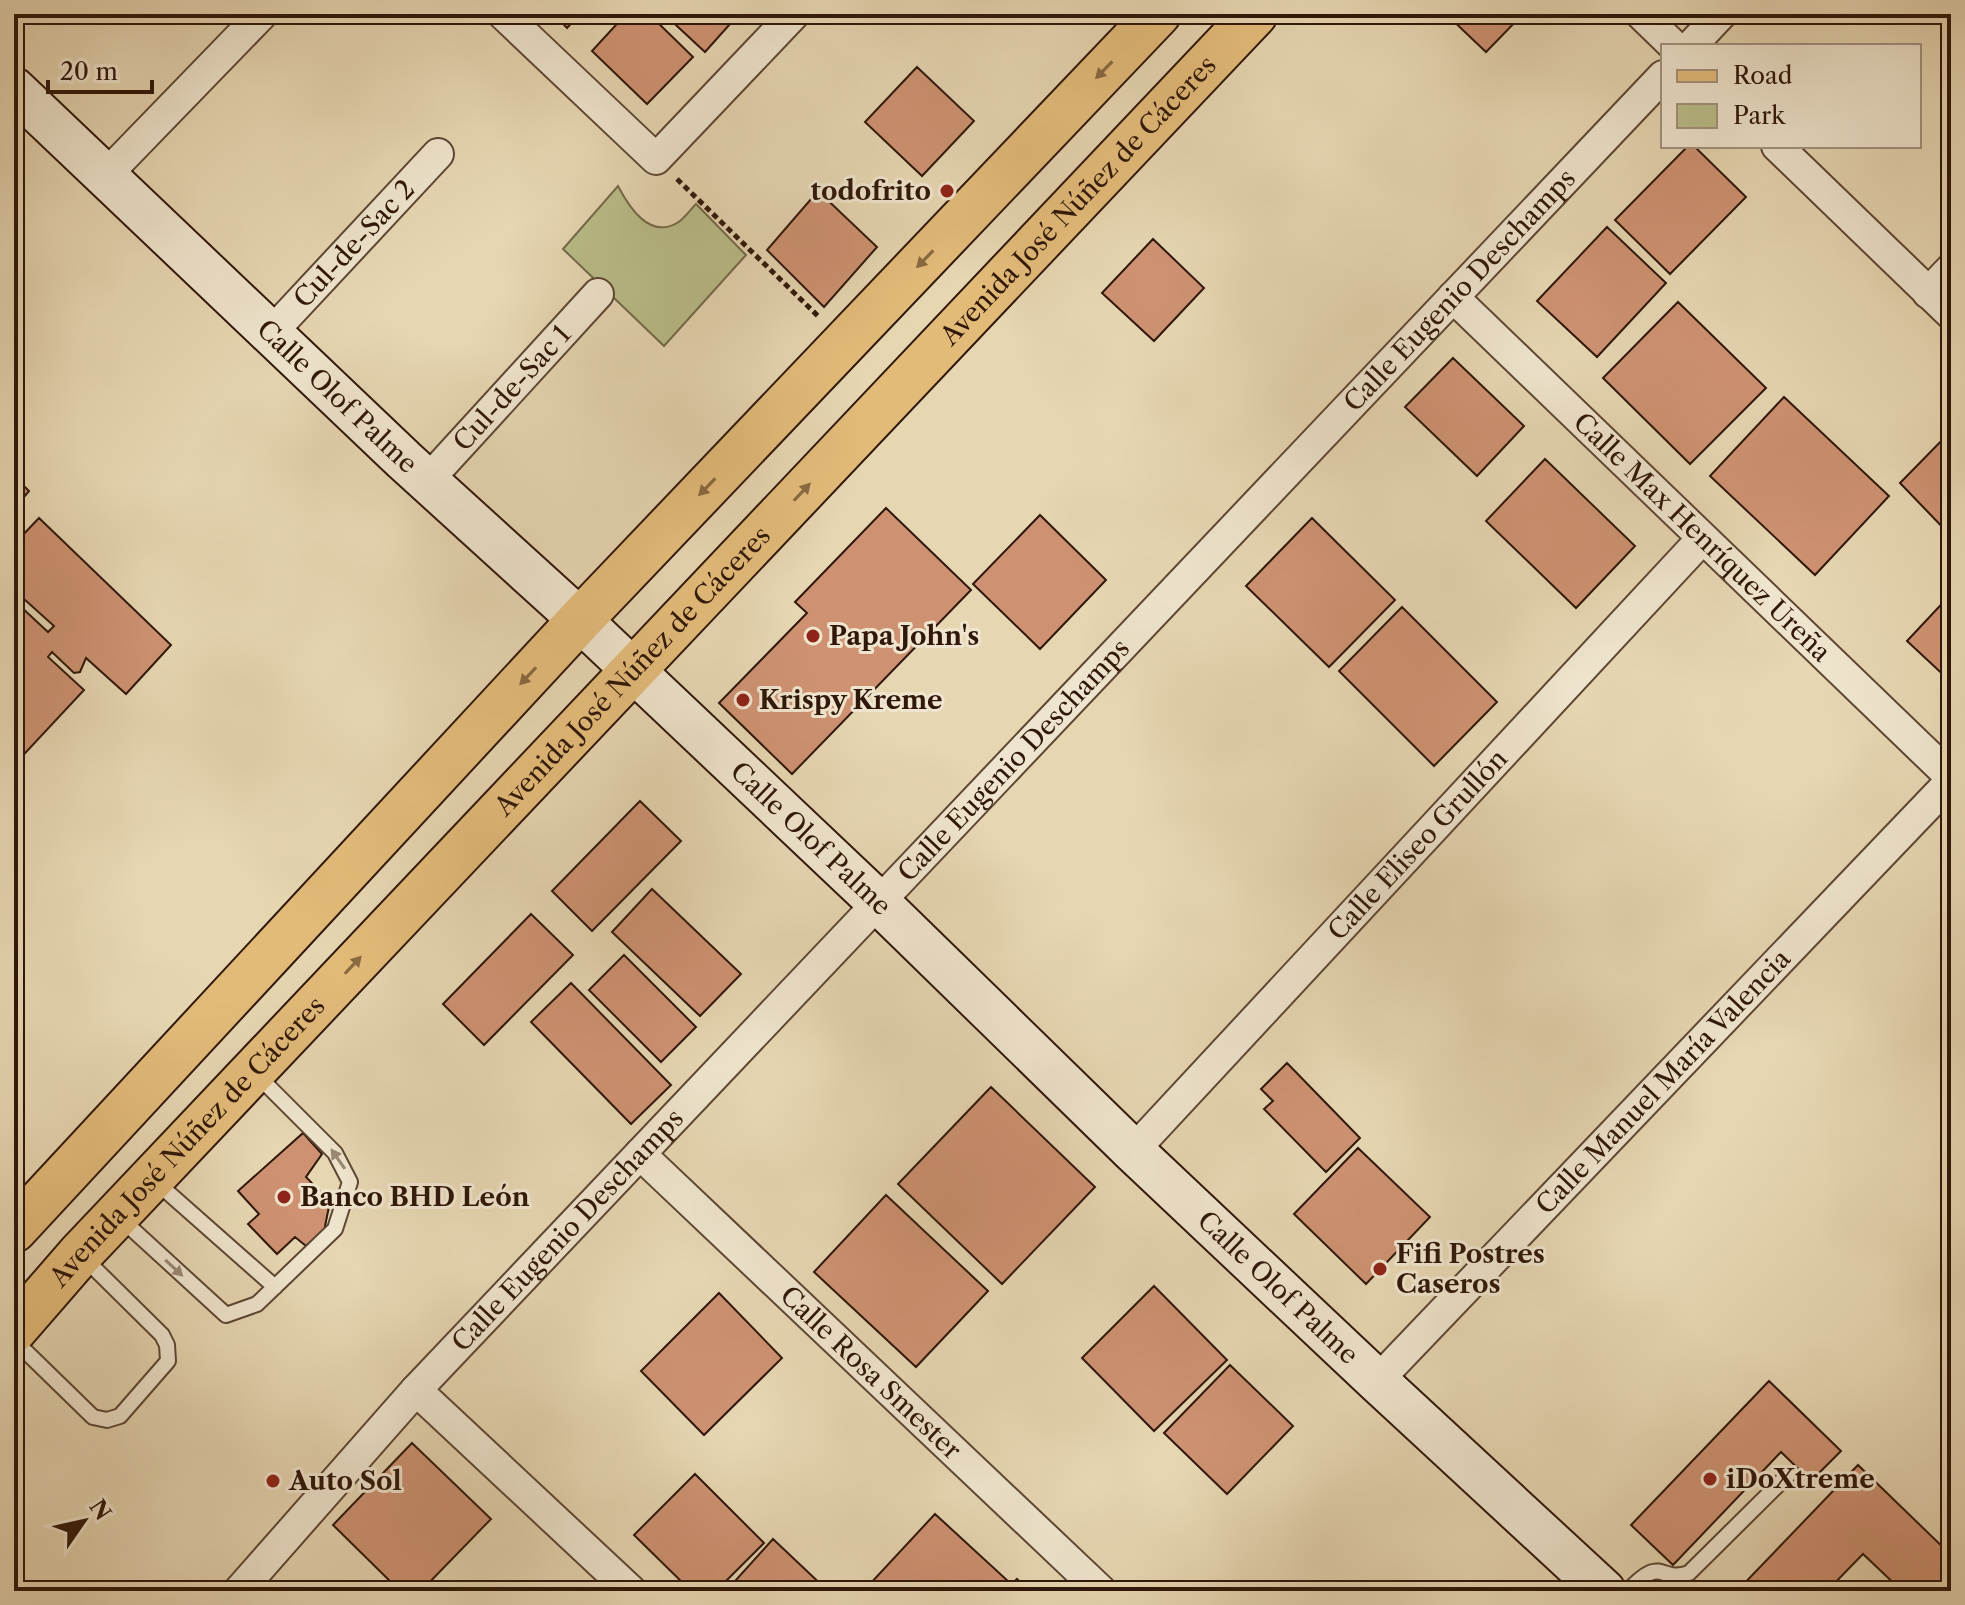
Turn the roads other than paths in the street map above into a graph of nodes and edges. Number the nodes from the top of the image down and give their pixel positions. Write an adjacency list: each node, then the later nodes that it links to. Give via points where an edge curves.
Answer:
1 (262, 14): 14 (street)
2 (503, 14): 3 (street, via 656,159)
3 (794, 14)
4 (1158, 14): 23 (main road, one-way to 23)
5 (1255, 14): 24 (main road, Avenida José Núñez de Cáceres, one-way to 5)
6 (1641, 14): 8 (street)
7 (1721, 14): 9 (street)
8 (1672, 44)
9 (1693, 44)
10 (1661, 78): 18 (street, Calle Eugenio Deschamps)
11 (14, 89): 14 (street, Calle Olof Palme)
12 (1779, 148): 16 (street)
13 (438, 154): 20 (street, Cul-de-Sac 2)
14 (105, 176): 20 (street, Calle Olof Palme)
15 (1951, 269): 16 (street)
16 (1928, 293): 19 (street)
17 (598, 294): 21 (street, Cul-de-Sac 1)
18 (1453, 297): 22 (street, Calle Max Henríquez Ureña); 26 (street, Calle Eugenio Deschamps)
19 (1951, 314)
20 (271, 333): 21 (street, Calle Olof Palme)
21 (427, 481): 23 (street, Calle Olof Palme)
22 (1702, 539): 25 (street, Calle Max Henríquez Ureña); 28 (street, Calle Eliseo Grullón)
23 (580, 620): 24 (street, Calle Olof Palme); 32 (main road, one-way to 32)
24 (633, 670): 26 (street, Calle Olof Palme); 27 (main road, Avenida José Núñez de Cáceres, one-way to 24)
25 (1951, 779): 37 (street, Calle Manuel María Valencia)
26 (879, 903): 28 (street, Calle Olof Palme); 29 (street, Calle Eugenio Deschamps)
27 (253, 1071): 30 (main road, Avenida José Núñez de Cáceres); 34 (lane, one-way to 27, via 335,1229 350,1182 335,1153)
28 (1133, 1151): 37 (street, Calle Olof Palme)
29 (640, 1154): 38 (street, Calle Eugenio Deschamps); 42 (street, Calle Rosa Smester)
30 (152, 1178): 31 (main road, Avenida José Núñez de Cáceres); 34 (lane)
31 (117, 1215): 33 (main road, Avenida José Núñez de Cáceres); 34 (lane, one-way to 34, via 226,1315 257,1304)
32 (14, 1230)
33 (80, 1254): 35 (main road, Avenida José Núñez de Cáceres); 36 (lane, via 162,1335 168,1361 120,1416 107,1420 93,1417)
34 (275, 1287)
35 (14, 1330)
36 (14, 1340)
37 (1377, 1381): 43 (street, Calle Olof Palme)
38 (416, 1390): 40 (street, Calle Eugenio Deschamps); 41 (street)
39 (1789, 1474): 44 (lane, via 1689,1573 1680,1577 1657,1570 1644,1574)
40 (239, 1591)
41 (631, 1591)
42 (1101, 1591)
43 (1604, 1591)
44 (1628, 1591)

